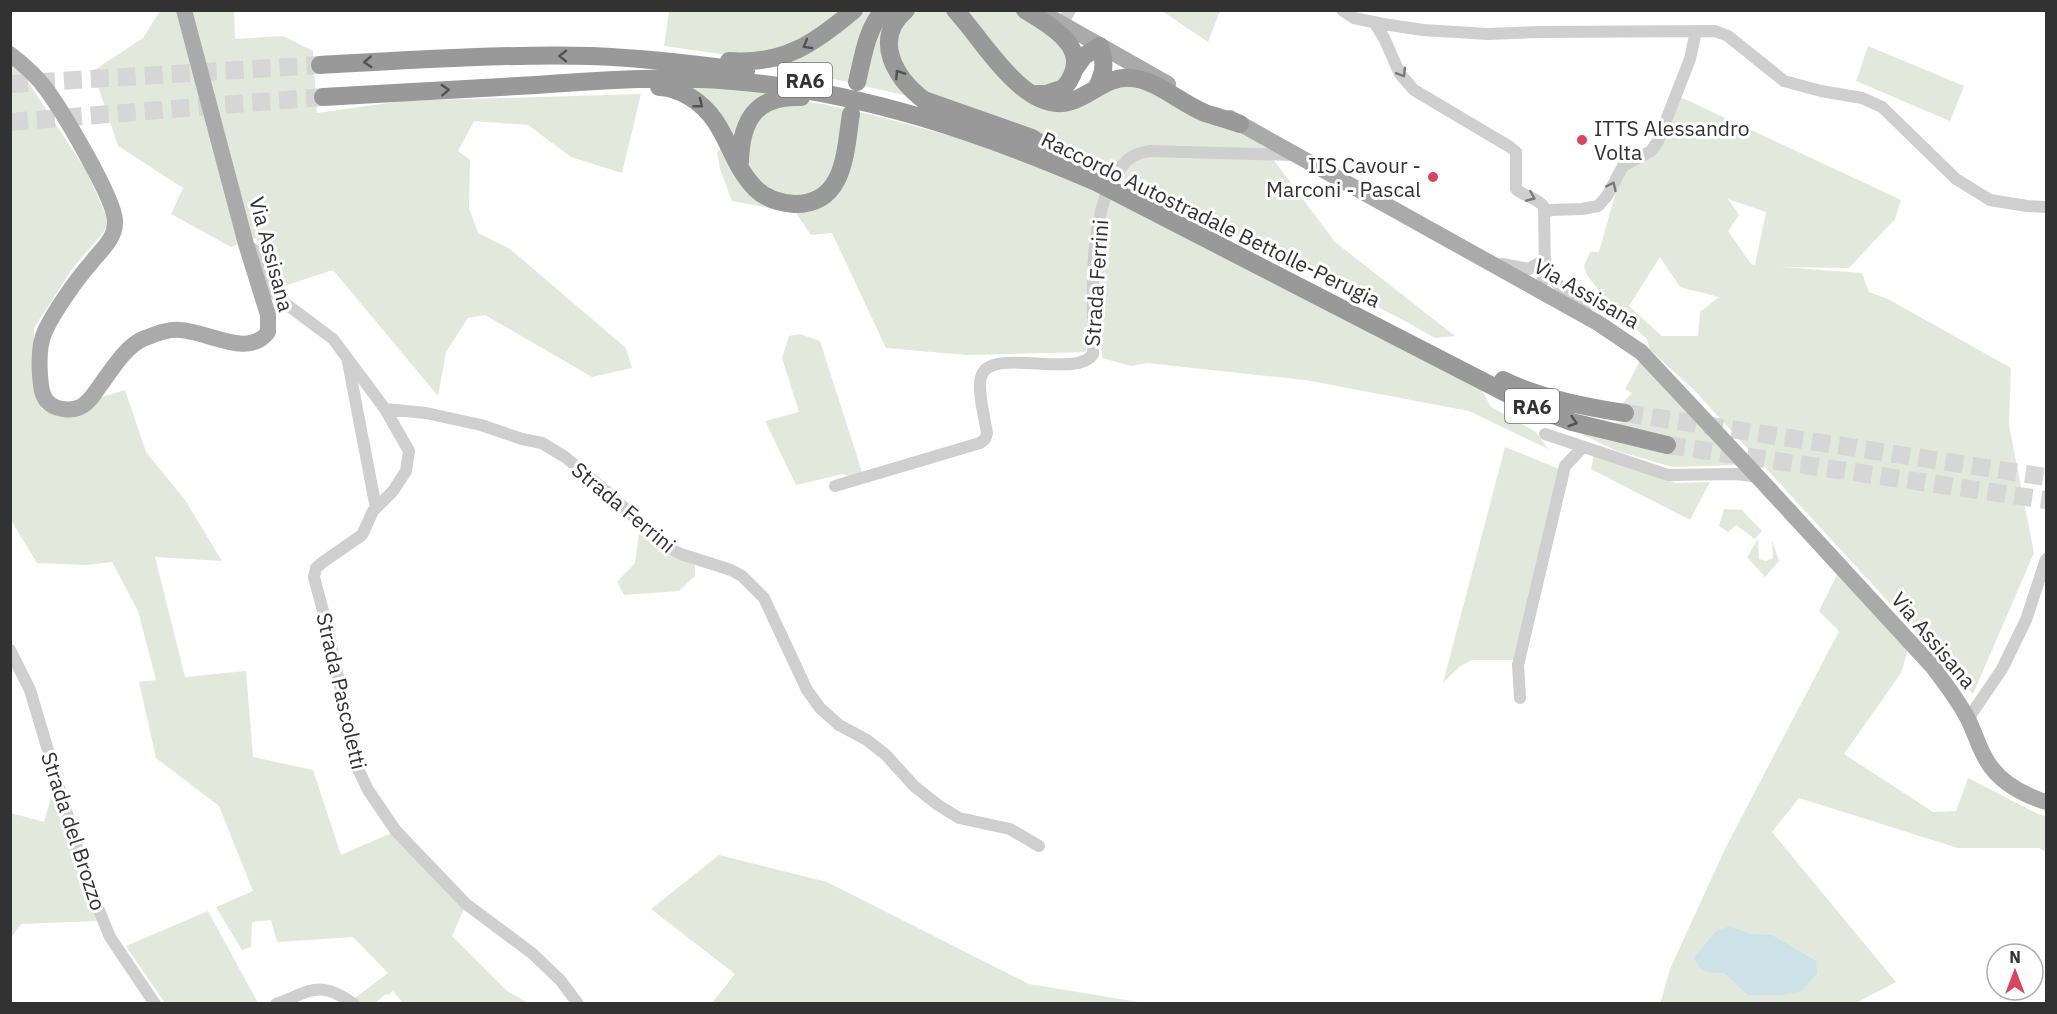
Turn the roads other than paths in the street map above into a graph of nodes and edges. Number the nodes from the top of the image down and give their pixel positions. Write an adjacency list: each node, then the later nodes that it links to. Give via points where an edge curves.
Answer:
1 (184, 10): 32 (main road, Via Assisana)
2 (854, 10): 14 (highway, one-way to 14, via 807,46 773,59 750,62 637,54)
3 (884, 10): 17 (highway, via 873,23)
4 (906, 10): 25 (highway, one-way to 4, via 1032,138 924,100 912,91 891,59 893,25)
5 (955, 10): 20 (highway, via 1017,84)
6 (1025, 10): 16 (highway, via 1064,35 1074,56)
7 (1038, 10): 9 (main road, Via Assisana)
8 (1342, 10): 10 (street, via 1354,18)
9 (1066, 17): 12 (main road, Via Assisana)
10 (1374, 22): 11 (street, via 1488,34); 31 (street, one-way to 31, via 1400,74 1414,90 1516,152 1516,189 1540,201)
11 (1696, 31): 30 (street, via 1728,36 1784,81 1862,98 1882,107 1956,179 1990,200); 31 (street, one-way to 11, via 1598,206 1623,166 1651,152 1690,59)
12 (1100, 46): 16 (highway, via 1084,56); 18 (highway, via 1104,72); 24 (main road, Via Assisana)
13 (10, 54): 32 (main road, Via Assisana, via 47,90 106,193 116,219 111,238 45,331 41,389 45,399 57,409 80,408 124,354 140,340 161,332 192,331 243,345 264,338 268,315)
14 (594, 56): 15 (highway, RA6, one-way to 15, via 478,56); 25 (highway, RA6, via 748,71 859,91 954,117)
15 (320, 65)
16 (1074, 70): 20 (highway, via 1064,88)
17 (857, 82)
18 (1097, 87): 20 (highway, via 1072,101 1059,103); 24 (highway, via 1112,80 1146,81 1204,112)
19 (478, 88): 21 (highway, Raccordo Autostradale Bettolle-Perugia / RA6, one-way to 19); 23 (highway, Raccordo Autostradale Bettolle-Perugia / RA6, via 659,78 744,82 870,104); 27 (highway, one-way to 27, via 511,92 615,86 678,90 704,106)
20 (1030, 94)
21 (323, 97)
22 (850, 114): 27 (highway, via 842,168 836,184 822,197 804,204 770,198 757,190)
23 (926, 119): 27 (highway, via 782,97 754,113 745,127 740,140); 34 (highway, Raccordo Autostradale Bettolle-Perugia / RA6, via 1075,173)
24 (1240, 124): 26 (main road, Via Assisana)
25 (1060, 156): 34 (highway, RA6, via 1101,173)
26 (1300, 156): 28 (street, via 1139,152 1126,159); 33 (main road, Via Assisana)
27 (740, 164)
28 (1115, 175)
29 (1106, 195): 46 (street, Strada Ferrini, via 1098,215 1090,358 1077,363 989,366 980,378 987,433 980,443)
30 (2046, 207)
31 (1544, 214): 35 (street)
32 (246, 244): 39 (street, via 261,255 273,291 333,339)
33 (1470, 252): 35 (street, via 1518,268 1529,269); 36 (main road, Via Assisana)
34 (1256, 259): 38 (highway, RA6)
35 (1544, 260): 36 (street, via 1544,277 1539,287); 37 (street, via 1556,283)
36 (1533, 288): 37 (main road, Via Assisana)
37 (1598, 323): 45 (main road, Via Assisana, via 1641,352)
38 (1409, 337): 41 (highway, RA6, via 1509,383 1588,407); 43 (highway, RA6, one-way to 43, via 1533,407 1572,422)
39 (347, 357): 40 (street); 47 (street)
40 (385, 409): 47 (street, Strada Pascoletti, via 409,451 406,471); 53 (street, Strada Ferrini, via 426,413 542,443 606,490 667,546 742,576 764,598 807,690 820,708 886,755 914,786 952,814 1010,829)
41 (1625, 413)
42 (1545, 435): 44 (street)
43 (1667, 445)
44 (1583, 447): 45 (street, via 1668,475); 50 (street, via 1565,466 1518,664)
45 (1758, 477): 51 (main road, Via Assisana, via 1932,666)
46 (835, 486)
47 (376, 508): 57 (street, Strada Pascoletti, via 362,535 316,568 314,577 358,769 396,831 466,904 533,954)
48 (2046, 559): 51 (street, via 2026,620 2002,669)
49 (10, 650): 54 (street, Strada del Brozzo, via 30,690 87,881 110,937)
50 (1520, 699)
51 (1968, 719): 52 (main road, Via Assisana, via 1996,773 2018,791)
52 (2046, 802)
53 (1039, 846)
54 (148, 1001)
55 (276, 1004): 56 (street, via 316,987 341,994)
56 (354, 1004)
57 (578, 1004)

